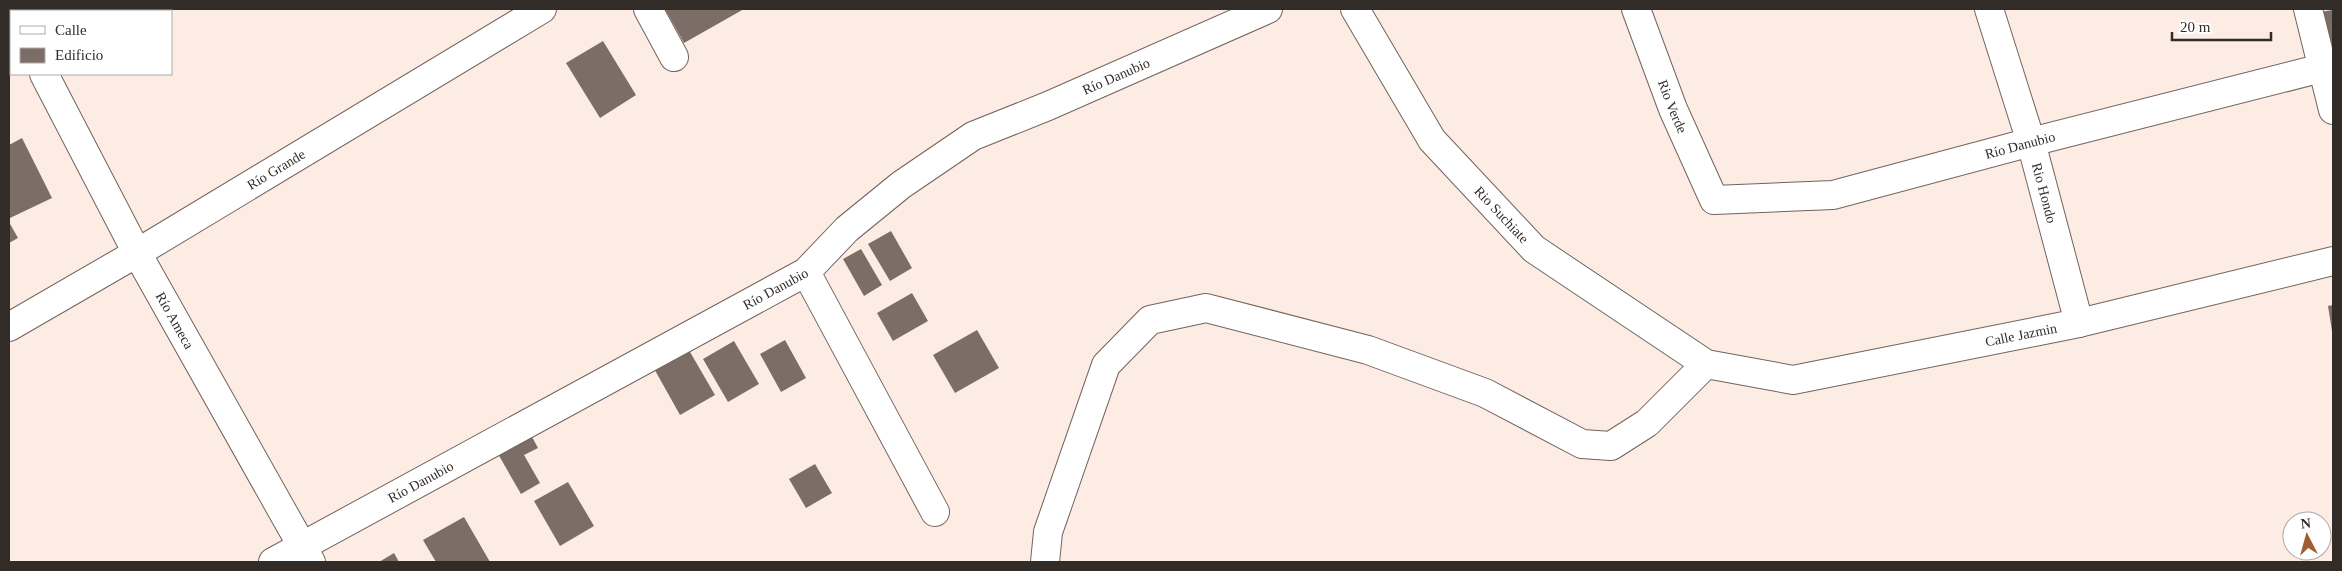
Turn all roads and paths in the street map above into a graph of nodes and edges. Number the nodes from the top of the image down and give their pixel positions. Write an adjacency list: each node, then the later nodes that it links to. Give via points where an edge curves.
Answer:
1 (542, 9): 14 (street, Río Grande)
2 (648, 9): 8 (street)
3 (1268, 9): 16 (street, Río Danubio, via 973,136 901,184 847,229)
4 (1355, 9): 19 (street, Rio Suchiate, via 1432,140 1534,250)
5 (1636, 9): 13 (street, Rio Verde, via 1673,109)
6 (1989, 9): 12 (street, Rio Hondo)
7 (2308, 9): 9 (street)
8 (674, 57)
9 (2322, 68): 11 (street); 12 (street, Río Danubio)
10 (45, 75): 14 (street, Río Ameca)
11 (2333, 110)
12 (2031, 142): 13 (street, Río Danubio, via 1833,196); 17 (street, Rio Hondo)
13 (1714, 200)
14 (137, 253): 18 (street, Río Grande); 21 (street, Río Ameca)
15 (2333, 260): 17 (street, Calle Jazmin)
16 (806, 272): 20 (street); 21 (street, Río Danubio)
17 (2079, 323): 19 (street, Calle Jazmin, via 1793,380)
18 (9, 327)
19 (1706, 364): 23 (street, via 1647,422 1611,446 1582,444 1485,393 1368,350 1206,308 1150,320 1106,365 1048,532)
20 (934, 512)
21 (306, 554): 22 (street, Río Danubio)
22 (274, 562)
23 (1045, 562)

